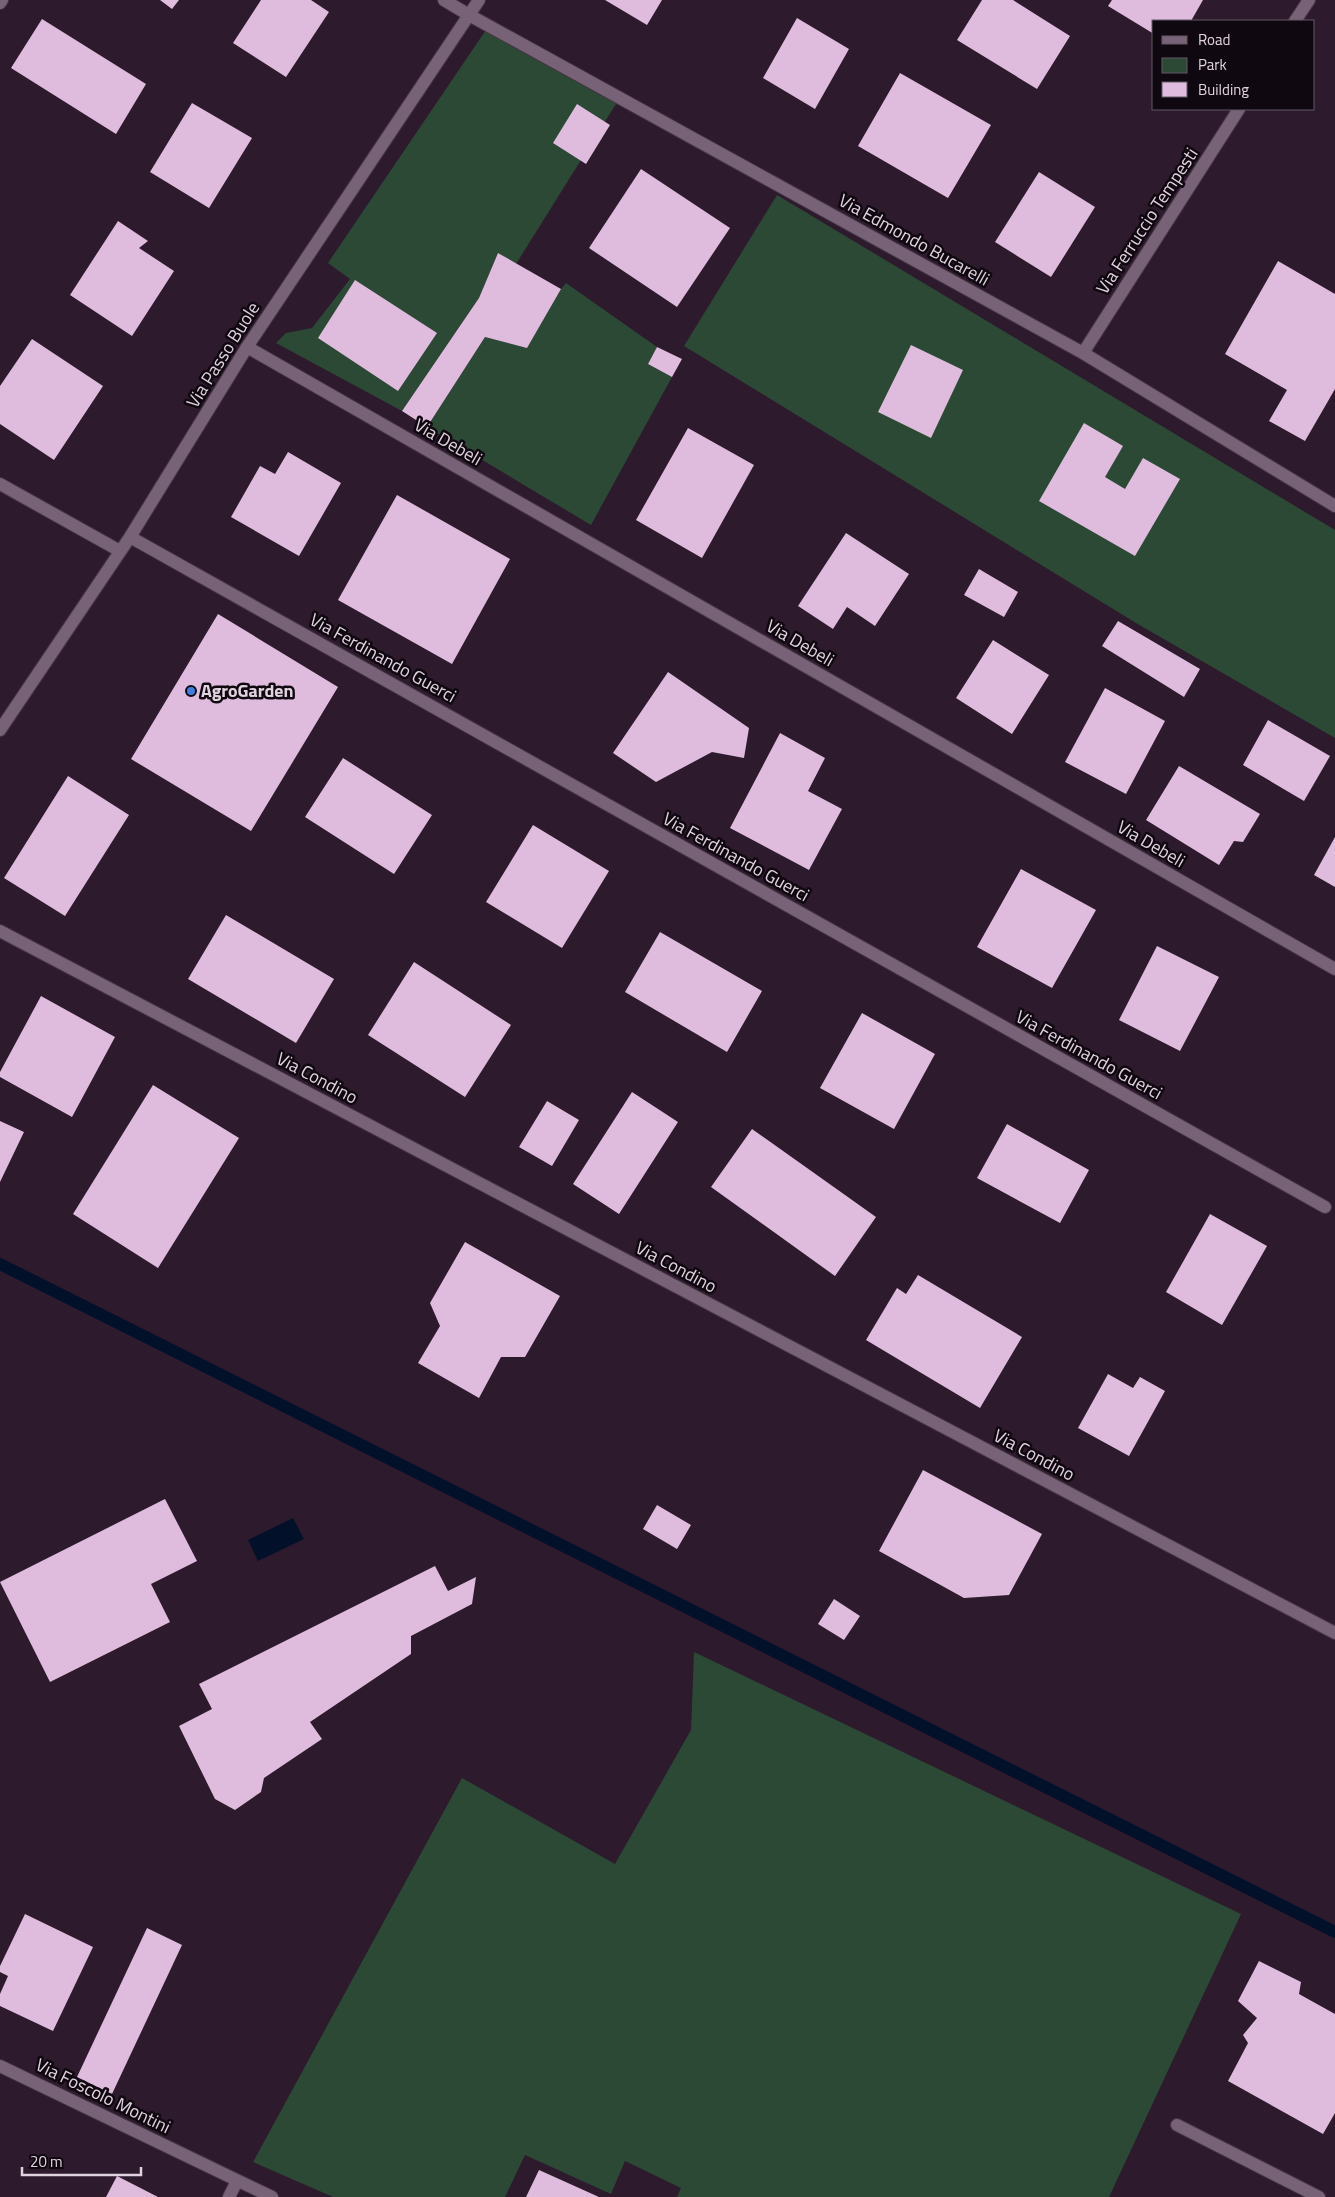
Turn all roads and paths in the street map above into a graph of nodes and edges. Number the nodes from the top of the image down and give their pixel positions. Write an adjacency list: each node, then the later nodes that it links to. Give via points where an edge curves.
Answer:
1 (444, 0): 4 (street, Via Edmondo Bucarelli)
2 (479, 0): 4 (street, Via Passo Buole)
3 (1309, 0): 5 (street)
4 (469, 16): 7 (street, Via Passo Buole); 8 (street, Via Edmondo Bucarelli)
5 (1296, 20)
6 (1238, 110): 8 (street, Via Ferruccio Tempesti)
7 (247, 347): 11 (street, Via Passo Buole); 15 (street, Via Debeli)
8 (1084, 353): 10 (street, Via Edmondo Bucarelli)
9 (0, 484): 12 (street)
10 (1335, 506)
11 (130, 536): 12 (street, Via Passo Buole); 16 (street, Via Ferdinando Guerci)
12 (120, 551): 13 (street, Via Passo Buole)
13 (0, 730)
14 (0, 932): 17 (street, Via Condino)
15 (1335, 969)
16 (1325, 1207)
17 (1335, 1633)
18 (0, 2066): 20 (street, Via Foscolo Montini)
19 (1177, 2125): 23 (street)
20 (238, 2181): 21 (street); 22 (street, Via Foscolo Montini)
21 (230, 2197)
22 (272, 2197)
23 (1319, 2197)

